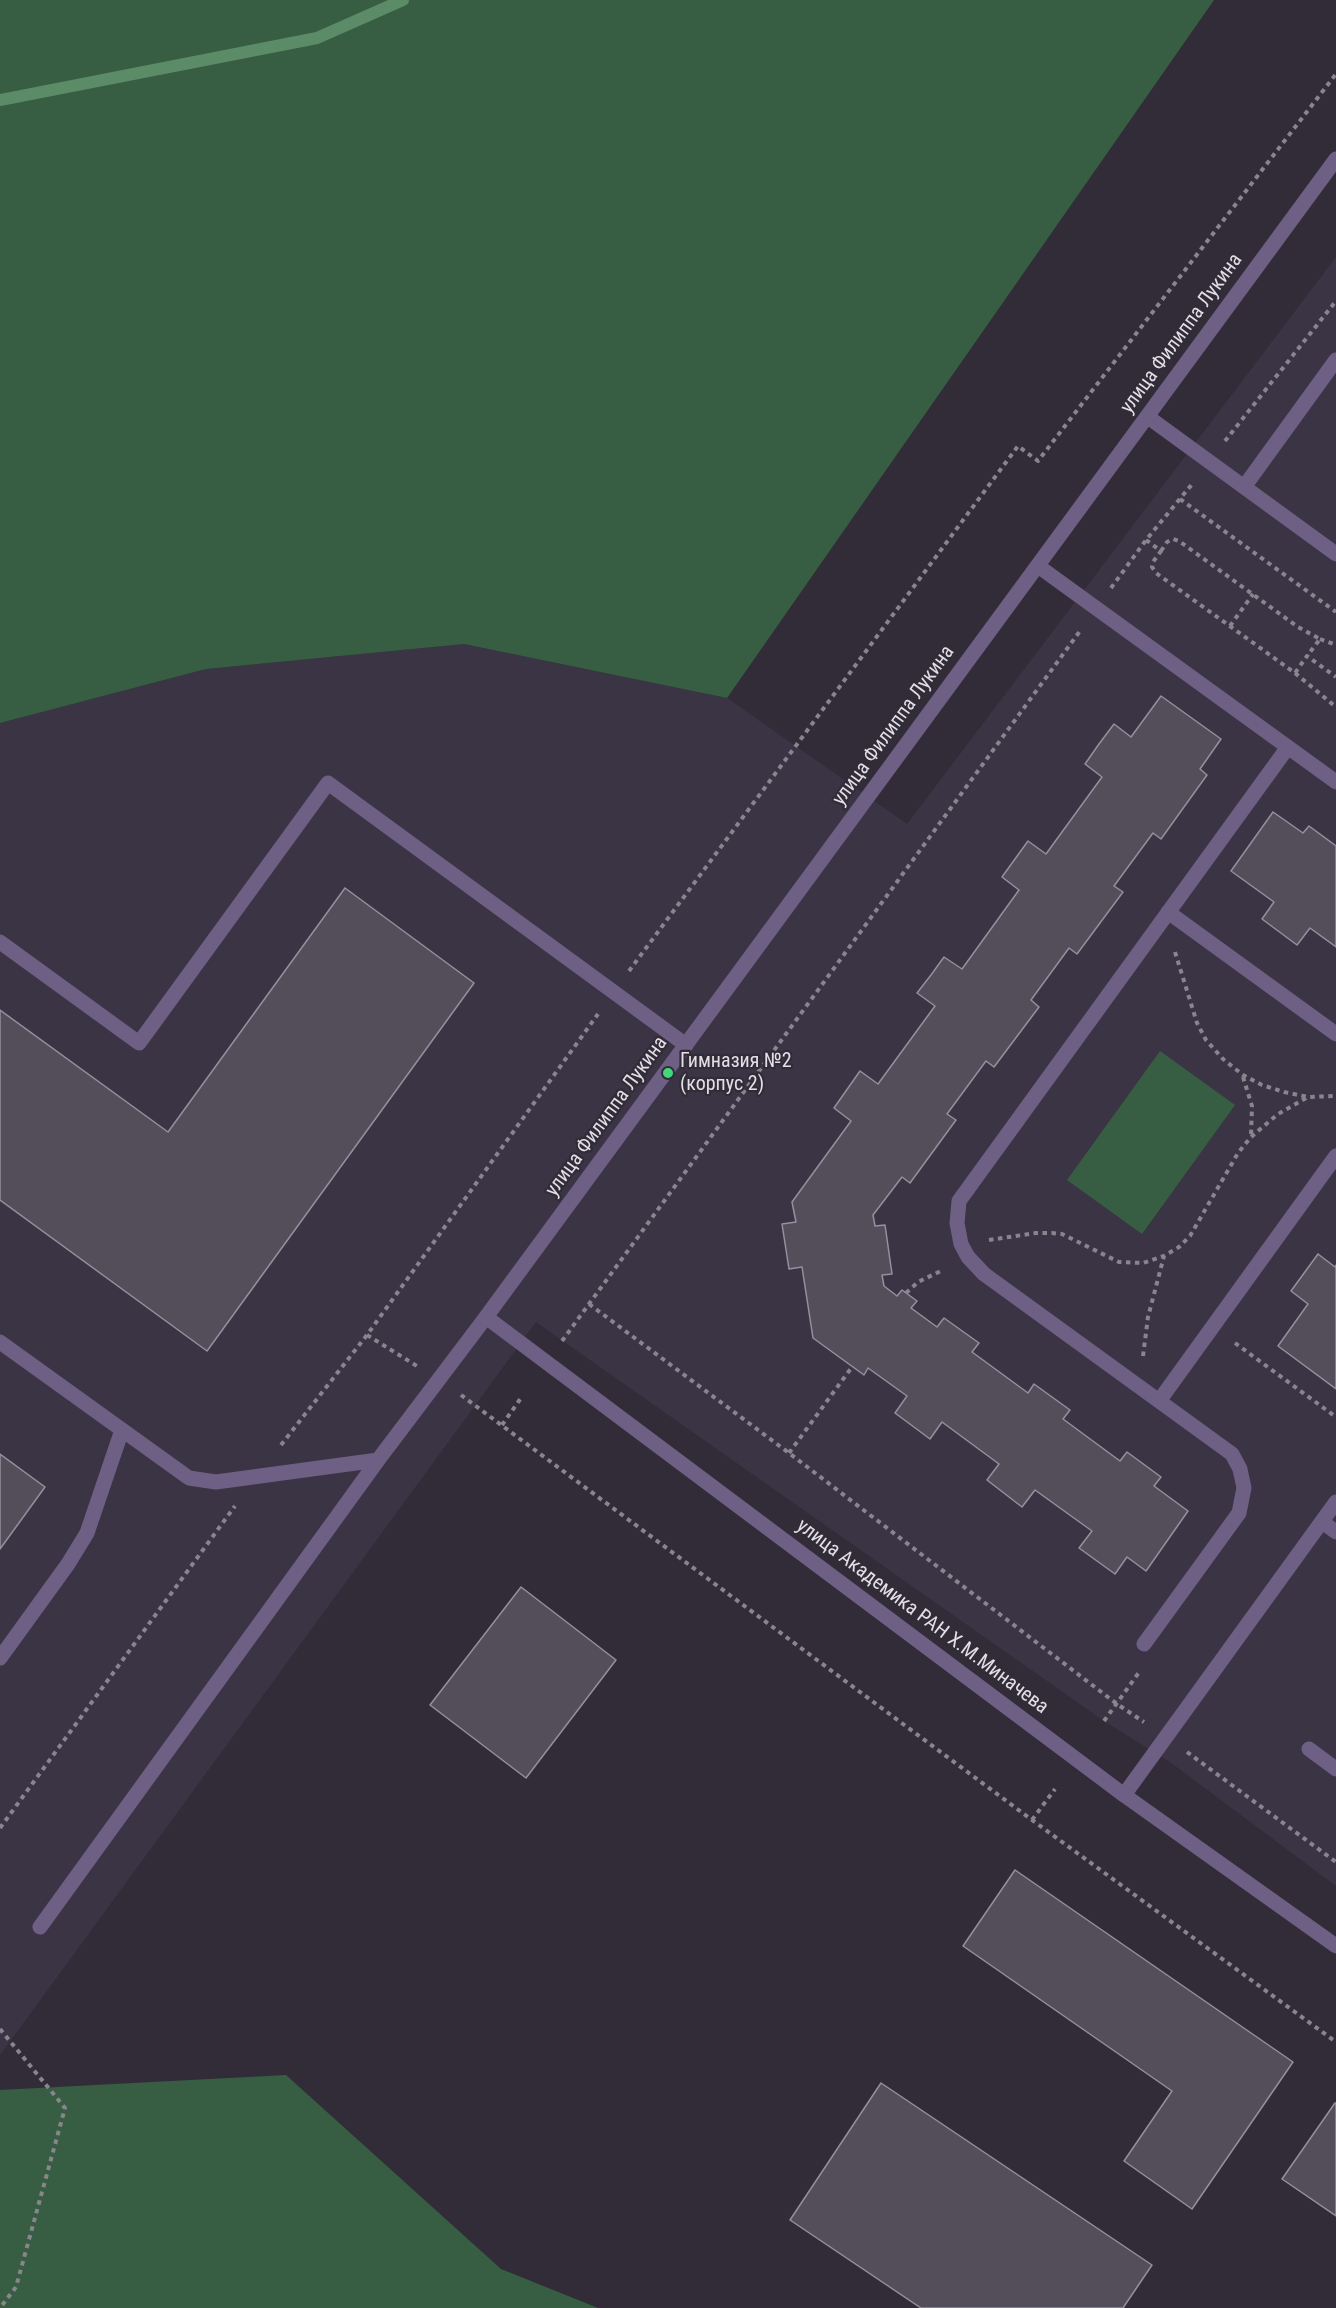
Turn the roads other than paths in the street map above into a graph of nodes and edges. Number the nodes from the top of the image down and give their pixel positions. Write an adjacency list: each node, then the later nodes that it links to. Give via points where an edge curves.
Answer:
1 (1336, 159): 3 (street, улица Филиппа Лукина)
2 (1336, 360): 4 (street)
3 (1148, 417): 4 (street); 6 (street, улица Филиппа Лукина)
4 (1244, 487): 5 (street)
5 (1336, 554)
6 (1038, 566): 7 (street); 12 (street, улица Филиппа Лукина)
7 (1288, 747): 8 (street); 9 (street)
8 (1336, 782)
9 (1167, 913): 11 (street); 16 (street, via 959,1201 957,1223 965,1251 984,1274)
10 (0, 942): 12 (street, via 139,1043 328,783)
11 (1336, 1034)
12 (686, 1045): 14 (street, улица Филиппа Лукина)
13 (1336, 1156): 16 (street)
14 (486, 1317): 18 (street, улица Филиппа Лукина); 26 (street, улица Академика РАН Х.М.Миначева)
15 (0, 1342): 17 (street)
16 (1160, 1401): 22 (street, via 1232,1454 1244,1488 1239,1513)
17 (122, 1430): 18 (street, via 189,1478 216,1482); 23 (street, via 87,1533)
18 (378, 1460): 27 (street, улица Филиппа Лукина)
19 (1336, 1502): 20 (street)
20 (1322, 1522): 21 (street); 26 (street)
21 (1336, 1532)
22 (1144, 1644)
23 (0, 1658)
24 (1309, 1749): 25 (street)
25 (1336, 1769)
26 (1124, 1795): 28 (street, улица Академика РАН Х.М.Миначева)
27 (40, 1928)
28 (1336, 1946)

